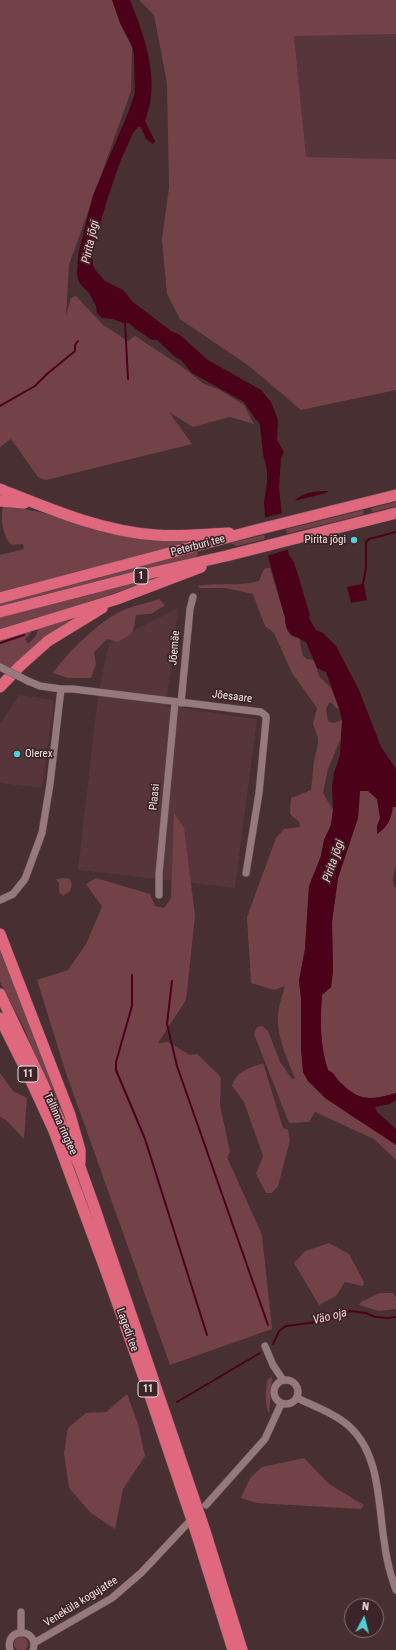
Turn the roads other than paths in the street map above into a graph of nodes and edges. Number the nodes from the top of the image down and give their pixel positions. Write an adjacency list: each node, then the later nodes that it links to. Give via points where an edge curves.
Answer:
1 (0, 489): 4 (highway)
2 (396, 495): 6 (highway, Peterburi tee / 1)
3 (0, 501): 4 (highway)
4 (44, 506): 6 (highway, via 105,526 150,534 193,535)
5 (396, 513): 7 (highway, Peterburi tee / 1)
6 (252, 531): 9 (highway, Peterburi tee / 1)
7 (226, 556): 10 (highway); 11 (highway, Peterburi tee / 1)
8 (194, 597): 16 (street, Jõemäe, via 190,609)
9 (0, 598)
10 (117, 599): 12 (highway); 14 (highway, via 48,641)
11 (0, 612)
12 (0, 635)
13 (0, 667): 15 (street, Jõesaare, bridge, via 28,682)
14 (0, 687)
15 (61, 689): 16 (street, Jõesaare); 19 (street, via 42,833 25,879 13,894)
16 (178, 702): 17 (street, Jõesaare, via 261,712 266,716 259,792); 18 (street, Plaasi, via 159,874)
17 (246, 873)
18 (159, 895)
19 (0, 900)
20 (0, 934): 23 (highway, via 70,1115 80,1150)
21 (0, 994): 23 (highway, Tallinna ringtee / 11)
22 (0, 1018): 35 (highway, Lagedi tee / 11, via 54,1131 106,1271 192,1518)
23 (80, 1167): 36 (highway, Lagedi tee / 11, via 146,1355)
24 (265, 1346): 25 (street)
25 (282, 1380): 26 (street, via 294,1383 298,1390); 27 (street, via 276,1384 273,1391 275,1399)
26 (297, 1398): 27 (street, via 292,1403); 30 (street, via 350,1427 367,1451 373,1472 390,1573)
27 (281, 1404): 28 (street, via 264,1439)
28 (206, 1505)
29 (187, 1524): 33 (street, Veneküla kogujatee, via 142,1572 117,1594)
30 (396, 1590)
31 (22, 1612): 32 (street)
32 (21, 1632): 33 (street, via 32,1638); 34 (street, via 11,1638)
33 (33, 1647)
34 (9, 1650)
35 (233, 1650)
36 (242, 1650)

